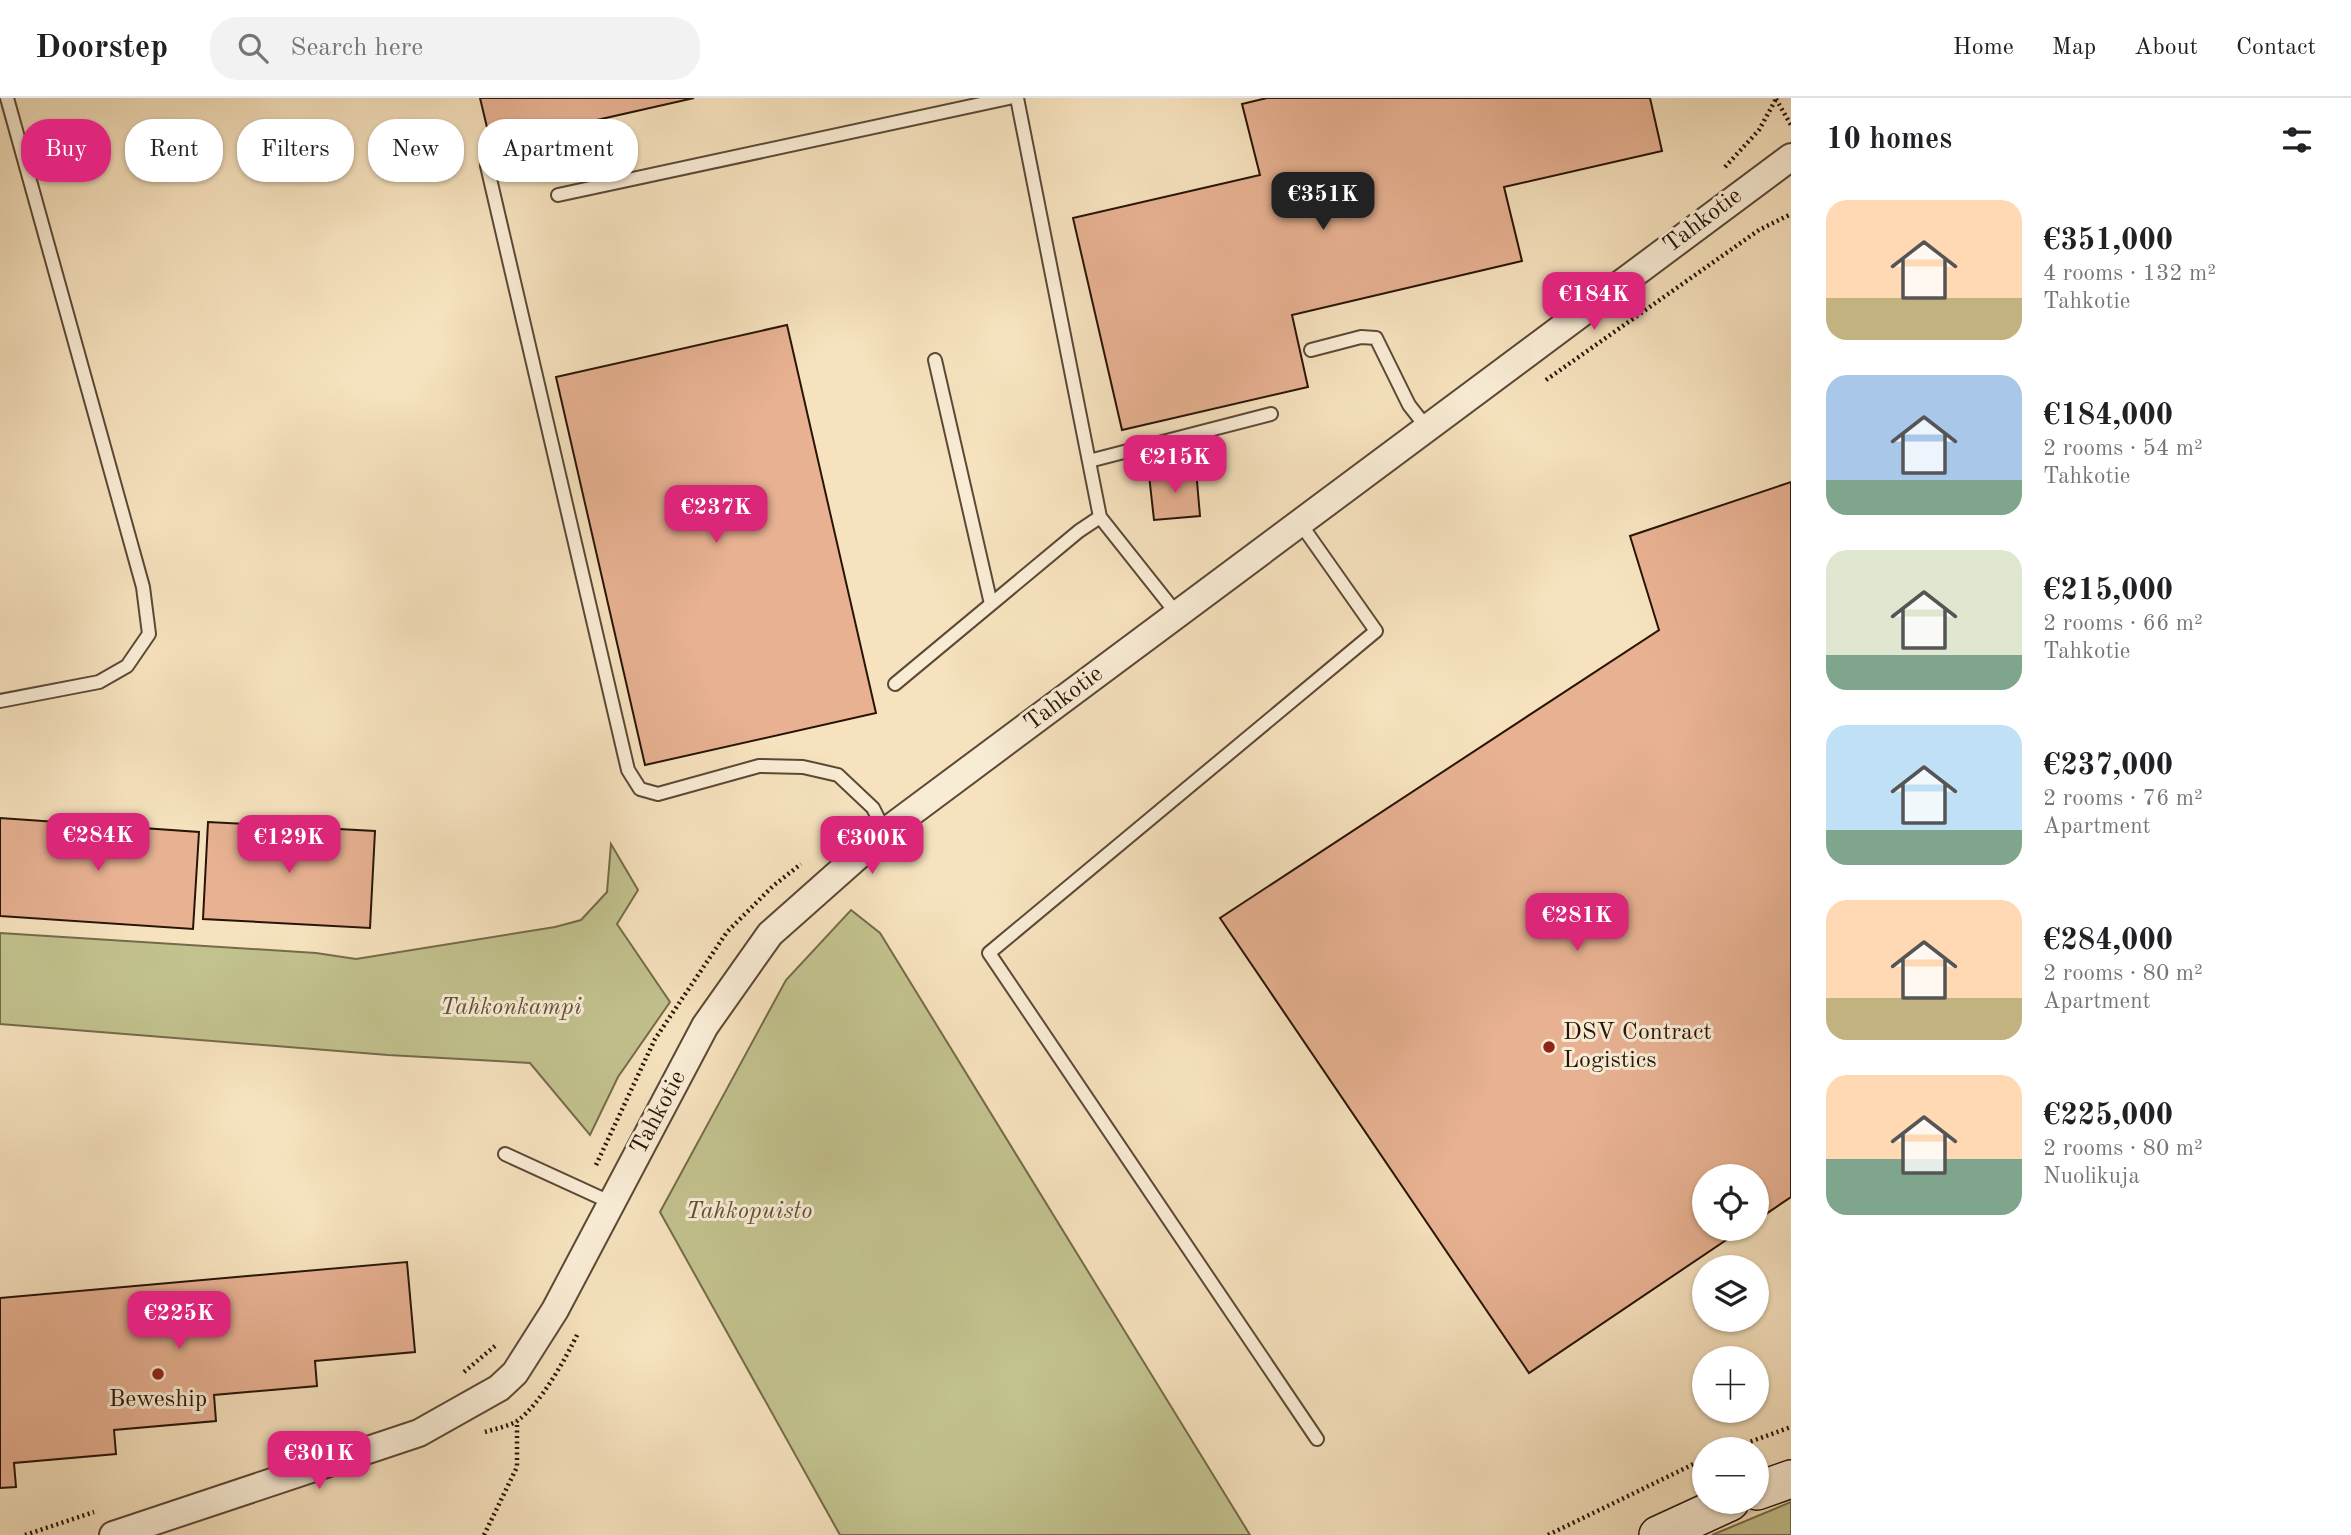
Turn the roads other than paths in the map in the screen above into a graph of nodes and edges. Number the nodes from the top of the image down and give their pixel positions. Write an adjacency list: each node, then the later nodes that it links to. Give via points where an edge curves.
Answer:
1 (7, 98): 17 (lane, via 144,587 149,634 127,666 99,681)
2 (1009, 98): 6 (lane)
3 (1017, 98): 11 (lane)
4 (1791, 157): 10 (street, Tahkotie)
5 (491, 182): 18 (lane, via 628,770 640,789 658,794 759,766 803,767 838,775 873,808)
6 (558, 195)
7 (1311, 350): 10 (lane, via 1362,337 1376,338 1409,405)
8 (935, 360): 14 (lane)
9 (1272, 414): 11 (lane)
10 (1427, 428): 13 (street, Tahkotie)
11 (1089, 461): 12 (lane)
12 (1100, 517): 14 (lane); 15 (lane)
13 (1300, 523): 15 (street, Tahkotie); 21 (lane, via 1377,631 989,953)
14 (991, 604): 16 (lane)
15 (1177, 614): 18 (street, Tahkotie)
16 (895, 684)
17 (0, 701)
18 (886, 832): 20 (street, Tahkotie, via 770,934 705,1026)
19 (505, 1154): 20 (lane)
20 (611, 1203): 25 (street, Tahkotie, via 555,1310 515,1373 499,1388 419,1433)
21 (1317, 1439)
22 (1791, 1479): 23 (main road)
23 (1769, 1487)
24 (1704, 1514): 26 (main road)
25 (113, 1535)
26 (1658, 1535)

